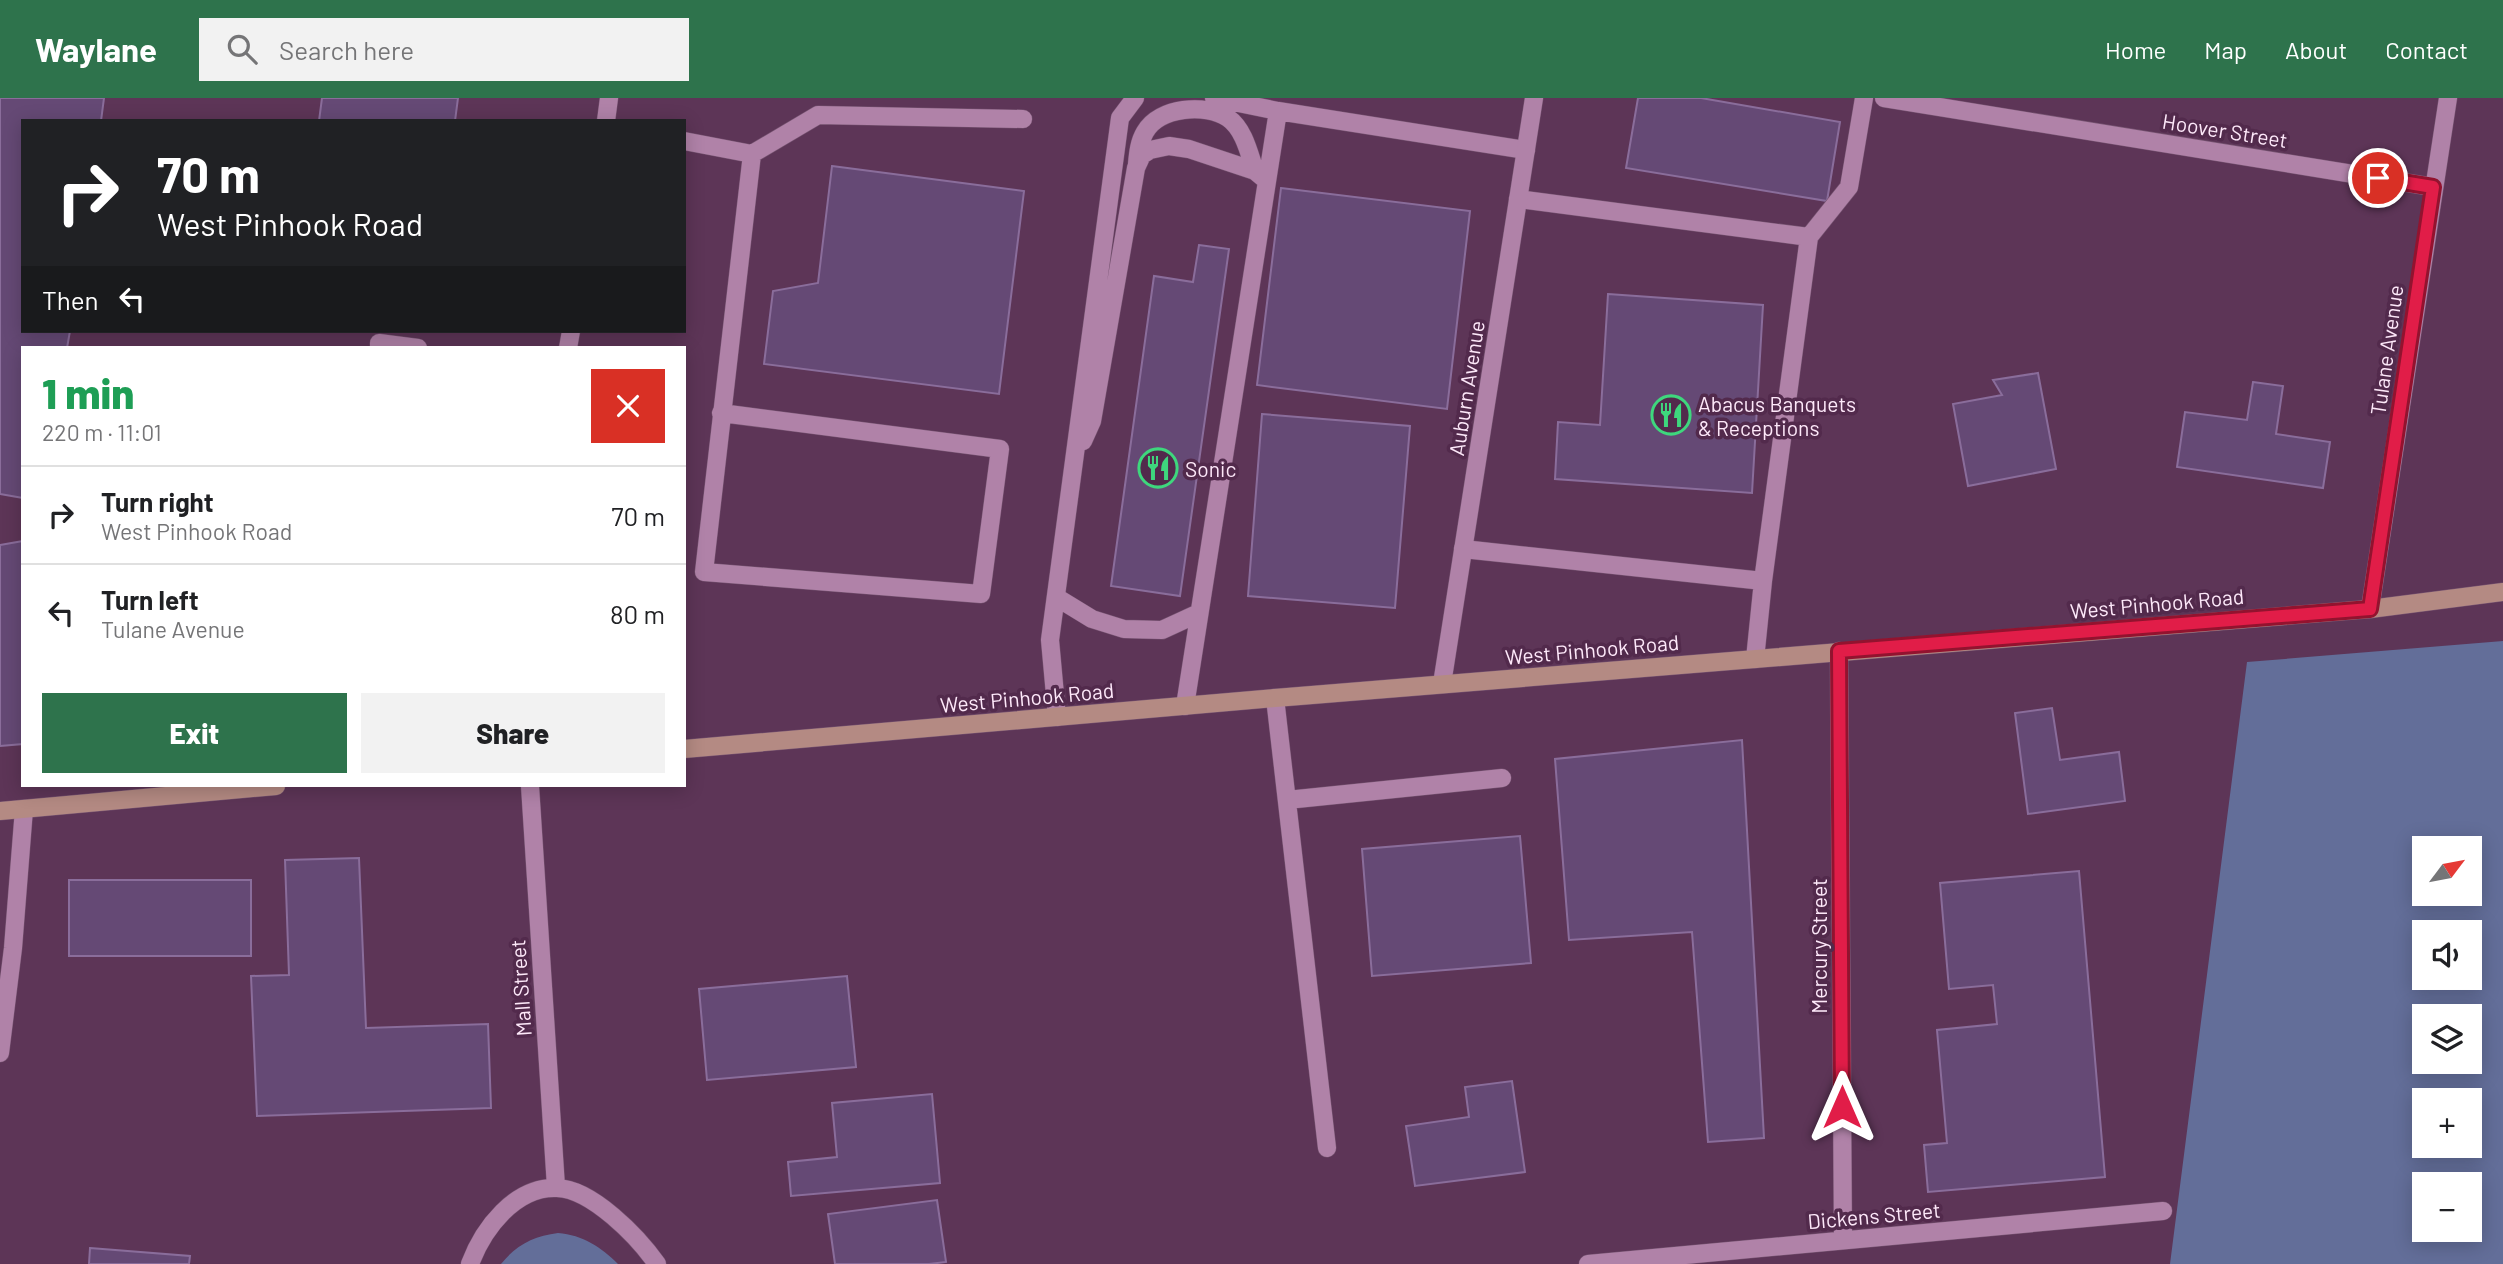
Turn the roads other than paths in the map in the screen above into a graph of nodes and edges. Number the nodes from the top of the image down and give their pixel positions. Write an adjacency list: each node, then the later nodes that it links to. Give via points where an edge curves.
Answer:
1 (609, 98): 9 (street)
2 (1135, 98): 22 (street, via 1120,118)
3 (1214, 98): 8 (street)
4 (1534, 98): 12 (street, Auburn Avenue)
5 (1864, 98): 18 (street, via 1850,187)
6 (1885, 98): 16 (street, Hoover Street)
7 (2448, 98): 16 (street, Tulane Avenue)
8 (1278, 111): 12 (street); 15 (street)
9 (606, 119)
10 (1023, 119): 13 (street, via 818,115)
11 (686, 141): 13 (street)
12 (1526, 150): 17 (street, Auburn Avenue)
13 (752, 154): 21 (street)
14 (1136, 168): 15 (street, via 1142,155 1169,146); 15 (street, via 1146,130 1177,110 1192,108 1228,118 1241,132); 22 (street, via 1092,421)
15 (1261, 176): 28 (street)
16 (2433, 187): 27 (street, Tulane Avenue)
17 (1518, 199): 18 (street); 23 (street, Auburn Avenue)
18 (1809, 237): 24 (street)
19 (379, 346): 20 (street)
20 (402, 346)
21 (721, 413): 21 (street, via 704,572 981,594 1000,449)
22 (1073, 464): 26 (street)
23 (1463, 549): 24 (street); 31 (street, Auburn Avenue)
24 (1763, 581): 30 (street)
25 (2503, 592): 27 (main road, West Pinhook Road)
26 (1056, 597): 28 (street, via 1092,619 1124,629 1162,630); 34 (street, via 1050,640)
27 (2370, 609): 29 (main road, West Pinhook Road)
28 (1199, 613): 33 (street)
29 (1839, 651): 30 (main road, West Pinhook Road); 46 (street, Mercury Street)
30 (1755, 659): 31 (main road, West Pinhook Road)
31 (1442, 684): 32 (main road, West Pinhook Road)
32 (1275, 698): 33 (main road, West Pinhook Road); 39 (street)
33 (1185, 706): 34 (main road, West Pinhook Road)
34 (1057, 717): 35 (main road, West Pinhook Road)
35 (686, 749)
36 (1502, 778): 39 (street)
37 (265, 787): 40 (main road)
38 (530, 787): 44 (street, Mall Street)
39 (1287, 800): 43 (street)
40 (24, 809): 41 (main road); 42 (street)
41 (0, 811)
42 (0, 1053)
43 (1327, 1148)
44 (556, 1187): 47 (street, via 525,1195 508,1207 490,1225); 48 (street, via 588,1198 606,1211)
45 (2163, 1211): 46 (street, Dickens Street)
46 (1843, 1240): 49 (street, Dickens Street)
47 (470, 1264)
48 (657, 1264)
49 (1588, 1264)

